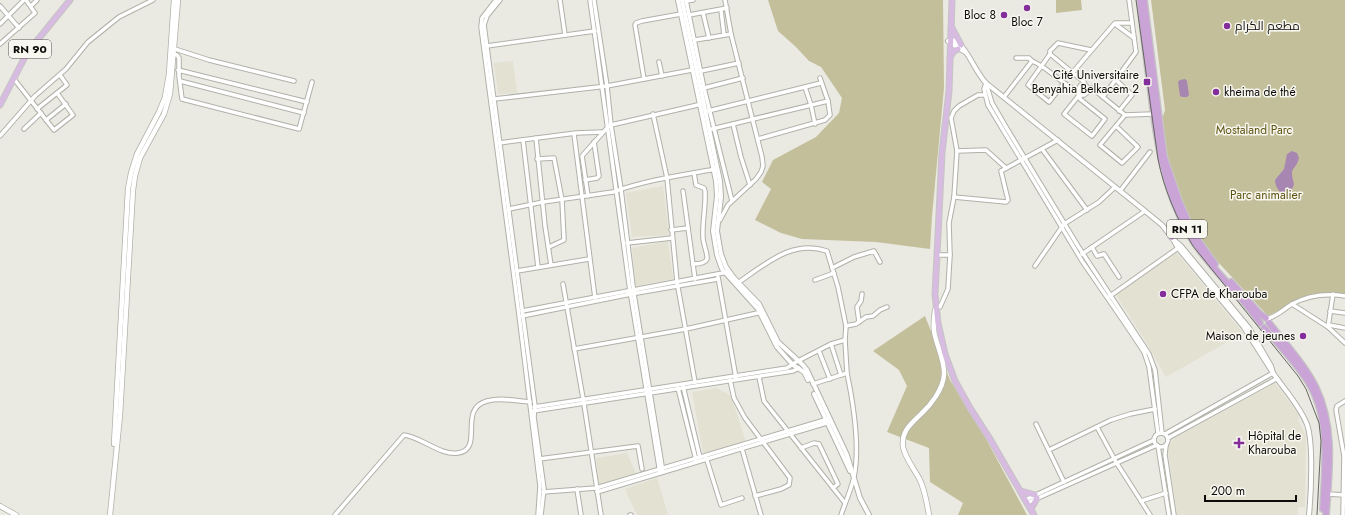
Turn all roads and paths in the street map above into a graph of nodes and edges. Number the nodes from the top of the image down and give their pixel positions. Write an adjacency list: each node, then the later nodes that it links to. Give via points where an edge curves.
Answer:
1 (25, 0): 20 (street); 24 (street)
2 (37, 0): 20 (street)
3 (70, 0): 60 (main road, RN 90, via 27,53)
4 (153, 0): 56 (street, via 119,16 82,49)
5 (174, 0): 44 (main road)
6 (178, 0): 42 (main road)
7 (496, 0): 113 (street, via 484,14 481,24)
8 (500, 0): 40 (street, via 484,22)
9 (560, 0): 33 (street)
10 (590, 0): 31 (street)
11 (594, 0): 69 (street)
12 (693, 0): 18 (street)
13 (725, 0): 21 (street)
14 (950, 0): 29 (main road); 38 (main road)
15 (1129, 0): 27 (street)
16 (1140, 0): 95 (highway, RN 11)
17 (1144, 0): 186 (highway, RN 11, via 1164,156 1174,188 1197,240 1226,277 1260,314)
18 (683, 1): 25 (street)
19 (0, 6): 24 (street)
20 (31, 6): 30 (street, via 35,13)
21 (727, 8): 22 (street); 32 (street)
22 (721, 10): 23 (street); 34 (street)
23 (703, 13): 25 (street); 35 (street)
24 (9, 15): 28 (street); 30 (street)
25 (684, 15): 37 (street); 53 (street); 61 (street, via 642,20 634,25); 86 (street)
26 (1115, 23): 27 (street); 36 (street); 43 (street)
27 (1132, 23): 36 (street)
28 (0, 24)
29 (952, 26): 38 (main road); 41 (main road)
30 (19, 28): 39 (street)
31 (595, 31): 33 (street); 69 (street)
32 (731, 34): 34 (street); 50 (street)
33 (565, 35): 40 (street)
34 (724, 35): 35 (street)
35 (709, 38): 37 (street)
36 (1134, 38): 62 (street, via 1135,55)
37 (695, 40): 54 (street)
38 (950, 42): 41 (street); 46 (main road); 77 (main road)
39 (0, 44)
40 (487, 46): 80 (street)
41 (959, 47): 46 (main road); 67 (street)
42 (175, 49): 44 (main road); 64 (street)
43 (1091, 50): 45 (street, via 1058,43); 55 (street)
44 (173, 54): 52 (street, via 179,58); 268 (main road, via 168,104 140,158 133,190 120,415)
45 (1050, 54): 51 (street); 55 (street)
46 (950, 58): 77 (main road)
47 (1016, 58): 48 (street, via 1030,58)
48 (1032, 61): 51 (street); 78 (street)
49 (659, 62): 57 (street)
50 (739, 63): 54 (street); 58 (street)
51 (1042, 65): 68 (street); 68 (street, via 1028,85 1049,102)
52 (178, 70): 63 (street); 84 (street)
53 (692, 70): 57 (street); 86 (street)
54 (701, 71): 72 (street)
55 (1073, 72): 71 (street)
56 (60, 75): 73 (street, via 67,85); 81 (street)
57 (662, 76): 61 (street)
58 (743, 78): 72 (street); 82 (street)
59 (820, 78): 66 (street)
60 (14, 79): 75 (main road, RN 90); 81 (street)
61 (644, 79): 69 (street)
62 (1116, 80): 79 (street); 91 (street, via 1132,94)
63 (180, 81): 93 (street); 93 (street, via 182,99 299,129)
64 (294, 81)
65 (312, 82): 84 (street)
66 (822, 83): 70 (street); 83 (street)
67 (986, 83): 76 (street); 78 (street); 118 (street, via 992,104)
68 (1064, 83): 74 (street)
69 (604, 86): 80 (street); 101 (street)
70 (805, 87): 82 (street); 88 (street)
71 (1086, 87): 74 (street, via 1079,86); 74 (street, via 1087,94); 79 (street, via 1092,88)
72 (704, 88): 90 (street)
73 (58, 92): 85 (street); 89 (street)
74 (1079, 93): 74 (street, via 1064,114 1092,136 1105,119 1080,99)
75 (2, 95): 87 (main road, RN 90)
76 (985, 95): 115 (street, via 978,95 959,106 952,114); 118 (street, via 988,105)
77 (948, 97): 151 (main road)
78 (1004, 97): 111 (street)
79 (1103, 97): 91 (street)
80 (494, 99): 113 (street)
81 (31, 101): 89 (street); 107 (street)
82 (748, 101): 90 (street); 98 (street)
83 (828, 101): 88 (street); 100 (street, via 830,115)
84 (307, 102): 93 (street)
85 (66, 104): 97 (street); 97 (street, via 73,116 55,130)
86 (702, 104): 90 (street); 94 (street); 120 (street)
87 (0, 105)
88 (811, 105): 98 (street); 100 (street)
89 (37, 110): 92 (street)
90 (708, 111): 104 (street)
91 (1119, 111): 96 (street)
92 (40, 113): 97 (street); 103 (street)
93 (304, 113)
94 (653, 114): 101 (street); 122 (street)
95 (1153, 114): 96 (street); 143 (highway, RN 11, via 1167,184)
96 (1125, 115): 102 (street)
97 (46, 120)
98 (752, 120): 99 (street); 109 (street)
99 (733, 124): 104 (street); 124 (street)
100 (815, 124): 109 (street)
101 (609, 126): 105 (street); 126 (street); 127 (street)
102 (1116, 126): 102 (street, via 1100,145 1122,163 1138,147)
103 (24, 129)
104 (712, 129): 120 (street); 134 (street)
105 (603, 132): 106 (street); 112 (street)
106 (574, 134): 108 (street); 132 (street)
107 (0, 136)
108 (536, 138): 110 (street); 117 (street)
109 (758, 139): 124 (street, via 763,166)
110 (523, 140): 113 (street); 136 (street)
111 (1058, 140): 114 (street); 125 (street)
112 (594, 142): 123 (street, via 582,156); 123 (street, via 599,176)
113 (498, 143): 137 (street); 161 (street)
114 (1042, 149): 118 (street); 138 (street)
115 (957, 151): 119 (street, via 986,150); 131 (street)
116 (1150, 152): 129 (street)
117 (537, 159): 133 (street, via 554,158); 135 (street)
118 (1023, 159): 119 (street); 140 (street)
119 (1006, 168): 131 (street, via 1001,173 1008,200 1006,202)
120 (715, 169): 121 (street); 141 (street, via 720,197); 162 (street, via 717,196 713,224 714,239 717,255)
121 (694, 173): 122 (street); 156 (street, via 696,185 704,188 706,193 703,240 707,257 702,263)
122 (667, 178): 126 (street); 144 (street)
123 (585, 180): 130 (street)
124 (750, 185): 134 (street)
125 (1115, 187): 129 (street); 138 (street)
126 (621, 189): 127 (street); 147 (street)
127 (616, 191): 130 (street); 171 (street)
128 (683, 191): 142 (street)
129 (1120, 191): 139 (street)
130 (588, 196): 132 (street)
131 (954, 197): 152 (street, via 949,223)
132 (581, 198): 133 (street); 154 (street)
133 (562, 200): 135 (street); 148 (street, via 564,240)
134 (732, 200): 141 (street, via 724,210)
135 (543, 202): 136 (street); 148 (street)
136 (531, 205): 137 (street); 159 (street)
137 (509, 209): 161 (street)
138 (1087, 210): 140 (street)
139 (1145, 210): 146 (street); 149 (street)
140 (1063, 226): 153 (street); 158 (street)
141 (717, 227): 162 (street)
142 (688, 228): 144 (street); 156 (street)
143 (1186, 228): 146 (highway); 189 (highway, RN 11, via 1204,256)
144 (671, 230): 145 (street)
145 (672, 238): 147 (street); 170 (street)
146 (1172, 238): 150 (street); 204 (street, via 1250,328)
147 (627, 243): 171 (street)
148 (548, 247): 157 (street)
149 (1092, 247): 153 (street); 165 (street, via 1097,256 1104,254)
150 (1178, 248): 174 (street); 204 (street, via 1243,326)
151 (936, 254): 152 (street); 179 (main road)
152 (950, 255): 179 (street, via 948,289)
153 (1081, 255): 174 (street)
154 (589, 259): 157 (street); 176 (street)
155 (880, 262): 160 (street, via 874,251)
156 (693, 264): 166 (street)
157 (551, 265): 159 (street)
158 (1034, 266)
159 (538, 267): 161 (street)
160 (832, 268): 163 (street); 168 (street, via 827,251 813,247 797,249 770,260)
161 (515, 269): 183 (street)
162 (727, 273): 164 (street); 168 (street); 182 (street)
163 (834, 273): 167 (street); 188 (street)
164 (718, 276): 166 (street); 170 (street); 185 (street)
165 (1120, 277)
166 (695, 279): 170 (street)
167 (814, 280)
168 (738, 282): 182 (street, via 760,304)
169 (562, 284): 178 (street)
170 (677, 284): 171 (street); 192 (street)
171 (632, 292): 176 (street); 178 (street); 193 (street)
172 (862, 294): 187 (street, via 857,307)
173 (1333, 294): 175 (street); 177 (street, via 1314,296); 181 (street)
174 (1109, 296): 224 (street, via 1144,352 1149,367); 225 (street, via 1144,345 1152,361 1156,379)
175 (1345, 296)
176 (595, 298): 178 (street)
177 (1292, 304): 186 (street); 190 (street)
178 (566, 305): 183 (street); 197 (street)
179 (938, 306): 254 (main road, via 944,347 955,381); 276 (main road, via 934,330 943,364 942,383 922,414 910,424 903,439 903,448 923,488)
180 (887, 307): 187 (street)
181 (1330, 311): 184 (street); 190 (street)
182 (762, 312): 185 (street); 199 (street, via 778,342); 200 (street, via 773,342)
183 (521, 313): 219 (street); 223 (street)
184 (1345, 313)
185 (726, 320): 192 (street); 207 (street)
186 (1269, 320): 189 (highway, via 1268,326); 189 (highway, via 1261,319); 257 (highway, RN 11, via 1309,375 1322,402 1330,447)
187 (859, 322): 188 (street)
188 (846, 326): 194 (street)
189 (1262, 326): 282 (highway, RN 11, via 1306,378 1318,404 1325,446)
190 (1328, 326): 191 (street); 195 (street)
191 (1345, 328)
192 (686, 329): 193 (street); 212 (street)
193 (640, 338): 197 (street); 217 (street)
194 (845, 340): 196 (street); 203 (street)
195 (1345, 342)
196 (831, 344): 198 (street); 205 (street)
197 (574, 349): 220 (street)
198 (819, 351): 199 (street); 210 (street)
199 (798, 361): 200 (street); 201 (street)
200 (793, 365): 202 (street); 207 (street)
201 (802, 365): 202 (street); 214 (street)
202 (799, 369): 208 (street); 226 (street, via 806,376)
203 (847, 373): 205 (street); 249 (street, via 856,451)
204 (1273, 373): 209 (street); 218 (street)
205 (841, 375): 210 (street)
206 (730, 376): 207 (street); 212 (street); 213 (street)
207 (735, 376): 211 (street)
208 (759, 377): 211 (street); 229 (street, via 764,401)
209 (1276, 378): 222 (street); 281 (street, via 1299,410 1308,428)
210 (830, 379): 214 (street)
211 (736, 381): 213 (street)
212 (695, 382): 215 (street)
213 (731, 382): 215 (street); 233 (street, via 738,407)
214 (813, 384): 226 (street)
215 (683, 386): 216 (street); 245 (street)
216 (678, 387): 217 (street); 245 (street)
217 (649, 391): 220 (street); 248 (street)
218 (1225, 400): 222 (street); 230 (street)
219 (530, 402): 223 (street); 269 (street, via 494,400 482,403 473,413 471,420 471,443 466,450 458,454 446,452 404,435)
220 (584, 402): 223 (street); 241 (street)
221 (1344, 403): 234 (street, via 1336,410)
222 (1228, 405): 231 (street)
223 (532, 409): 244 (street)
224 (1155, 409): 225 (street); 228 (street, via 1126,415)
225 (1158, 416): 230 (street)
226 (828, 421): 229 (street); 249 (street)
227 (1036, 424): 240 (street)
228 (1097, 427): 240 (street); 246 (street)
229 (789, 433): 233 (street); 238 (street)
230 (1162, 433): 231 (street); 232 (street, via 1155,436)
231 (1168, 438): 235 (street)
232 (1154, 440): 236 (street); 246 (street)
233 (762, 441): 239 (street); 243 (street); 258 (street, via 790,478 790,482 781,489)
234 (1341, 441): 237 (street); 242 (street)
235 (1166, 445): 236 (street); 280 (street, via 1165,455)
236 (1157, 446): 246 (street); 256 (street)
237 (1345, 446)
238 (801, 448): 251 (street); 251 (street, via 814,443 819,444 838,484)
239 (742, 449): 243 (street); 258 (street)
240 (1049, 450): 250 (street)
241 (591, 452): 244 (street); 247 (street, via 638,446); 253 (street)
242 (1344, 456): 259 (street)
243 (706, 457): 245 (street); 261 (street, via 721,505)
244 (538, 459): 255 (street)
245 (698, 460): 248 (street)
246 (1115, 461): 250 (street); 260 (street); 263 (street)
247 (642, 469)
248 (662, 471): 253 (street)
249 (854, 476): 264 (street); 275 (street, via 860,498)
250 (1064, 482): 260 (street)
251 (833, 488): 264 (street)
252 (577, 489): 253 (street); 255 (street); 271 (street)
253 (597, 490): 272 (street)
254 (1020, 490): 260 (main road); 262 (main road)
255 (542, 492): 270 (street)
256 (1166, 493): 263 (street); 279 (street)
257 (1327, 494): 259 (street); 283 (highway, RN 11)
258 (756, 496): 273 (street)
259 (1345, 496): 284 (street)
260 (1036, 497): 262 (street); 266 (main road)
261 (742, 498)
262 (1026, 501): 266 (main road)
263 (1141, 501): 278 (street)
264 (845, 503): 274 (street)
265 (0, 506): 267 (main road)
266 (1031, 510): 277 (main road)
267 (16, 515)
268 (109, 515)
269 (335, 515)
270 (539, 515)
271 (581, 515)
272 (600, 515)
273 (761, 515)
274 (841, 515)
275 (869, 515)
276 (929, 515)
277 (1034, 515)
278 (1150, 515)
279 (1169, 515)
280 (1174, 515)
281 (1309, 515)
282 (1323, 515)
283 (1326, 515)
284 (1343, 515)

